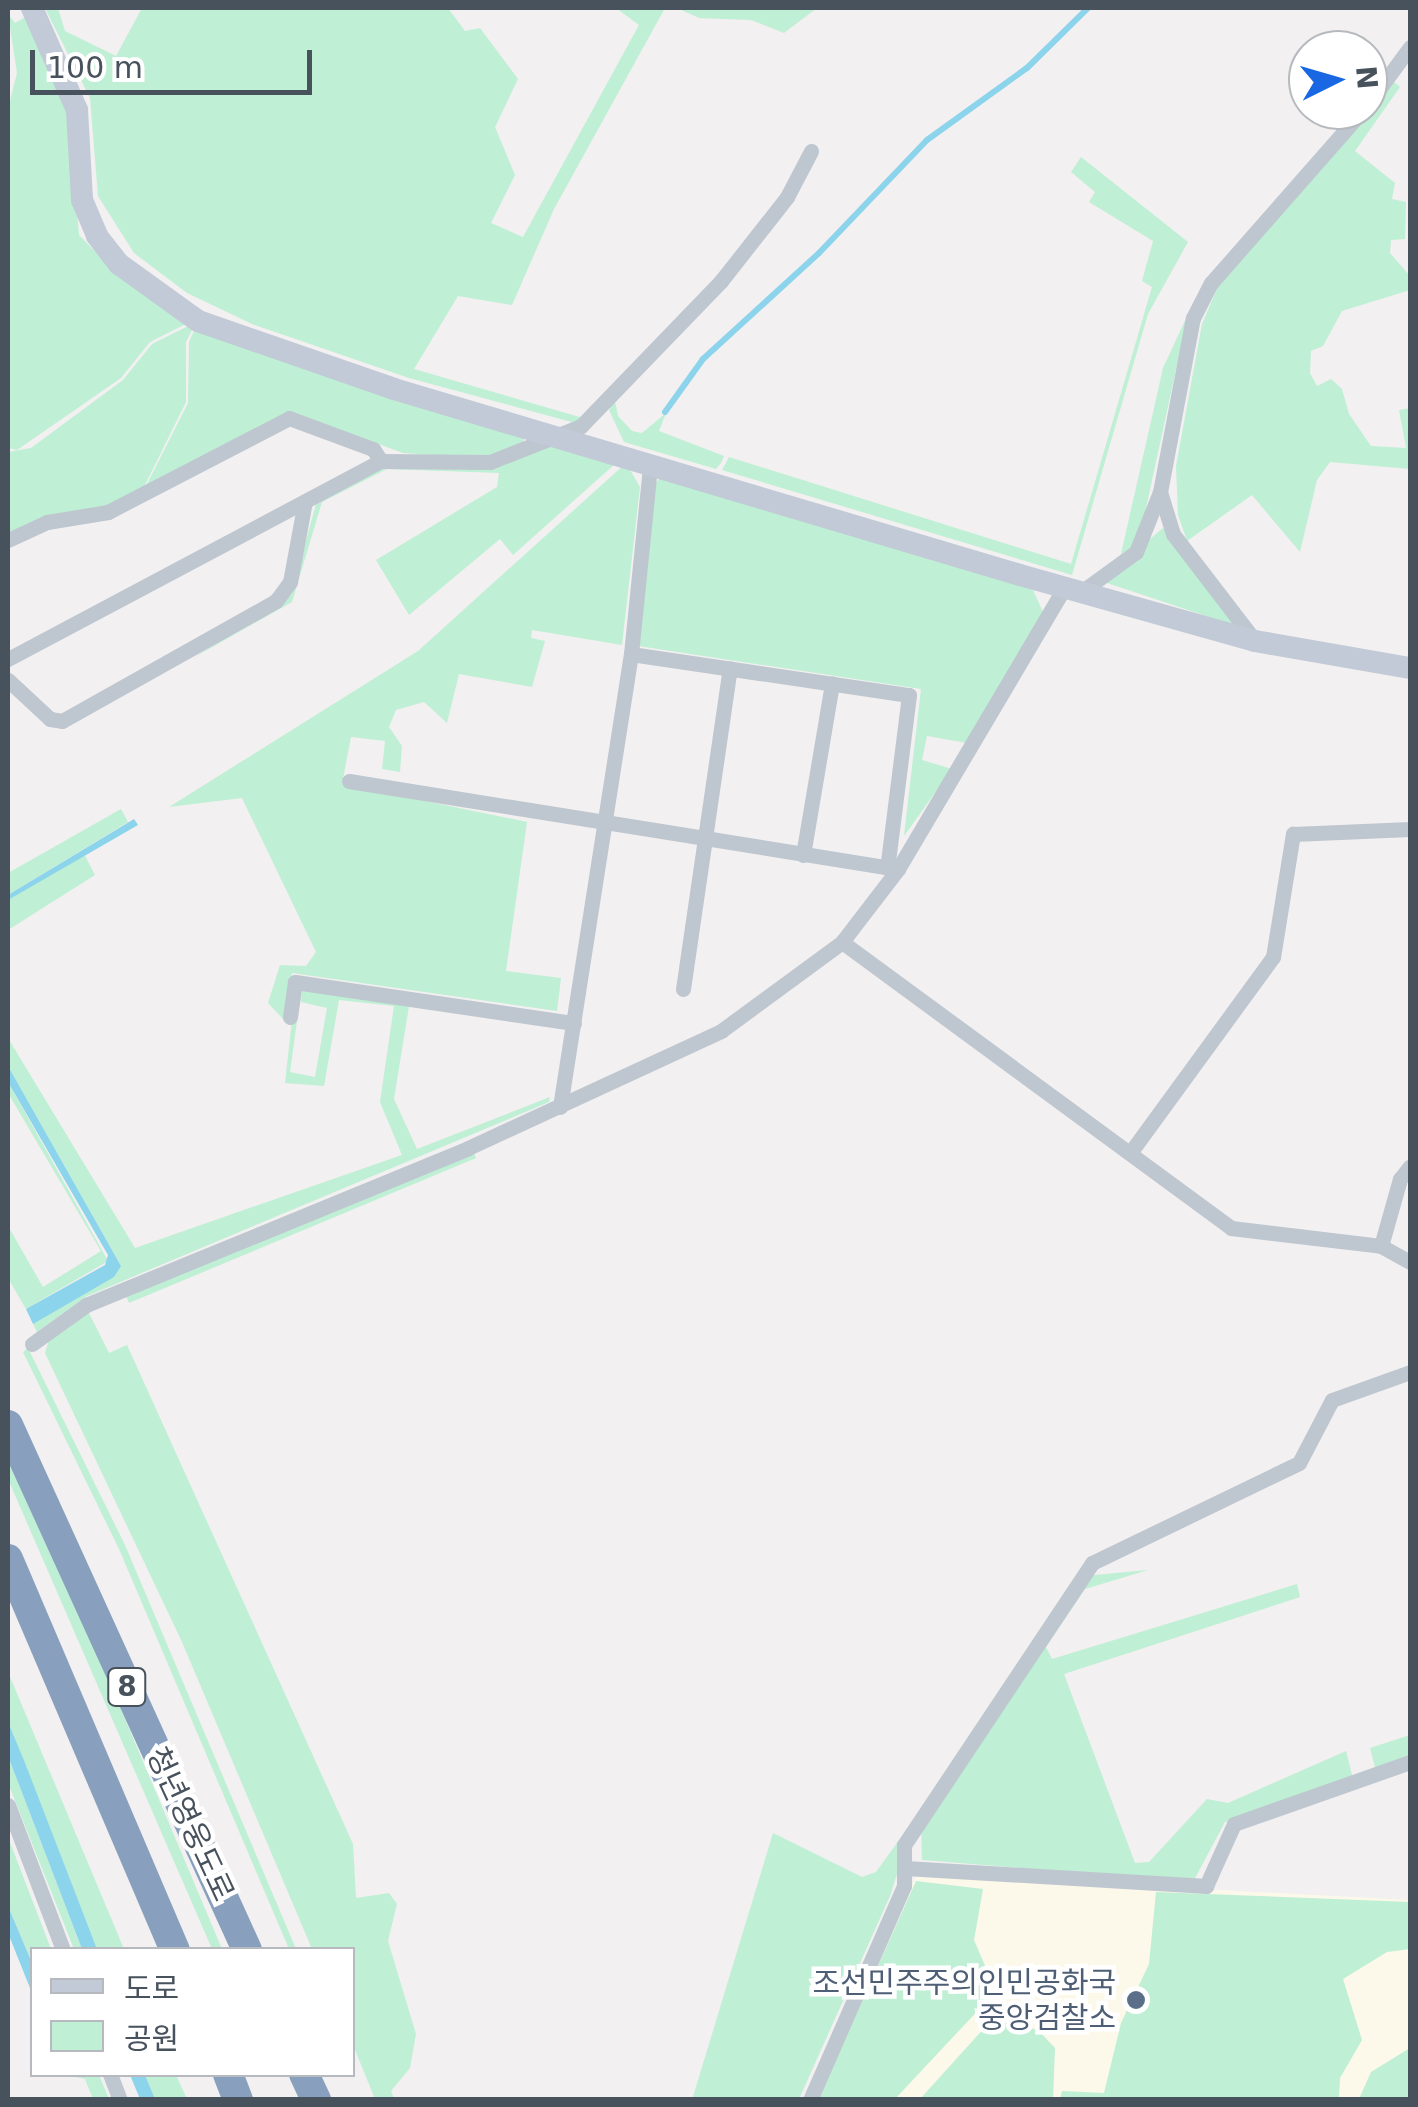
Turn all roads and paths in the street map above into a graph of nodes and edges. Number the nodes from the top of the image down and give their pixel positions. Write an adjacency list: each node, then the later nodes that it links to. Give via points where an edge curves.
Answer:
1 (32, 8): 6 (street, via 77,110 88,217 118,264 171,306 222,332)
2 (1410, 46): 3 (street)
3 (1388, 76)
4 (1345, 130): 9 (street, via 1211,283 1193,318)
5 (811, 151): 6 (street, via 787,197 721,281 596,412)
6 (561, 438): 7 (street, via 490,462); 8 (street)
7 (381, 461): 10 (street); 11 (street, via 373,449 289,418 108,512 47,522)
8 (650, 466): 12 (street); 14 (street)
9 (1160, 492): 12 (street, via 1136,552); 13 (street, via 1173,534)
10 (305, 501): 15 (street); 18 (street, via 290,582 276,601 62,720 50,719)
11 (8, 540)
12 (1073, 590): 13 (street); 25 (street)
13 (1255, 641): 17 (street)
14 (632, 654): 16 (street); 21 (street)
15 (8, 659)
16 (730, 668): 19 (street); 23 (street)
17 (1410, 668)
18 (8, 680)
19 (832, 683): 24 (street); 25 (street, via 913,699)
20 (349, 781): 21 (street)
21 (605, 826): 23 (street); 29 (street)
22 (1410, 828): 31 (street, via 1293,834 1273,957)
23 (704, 841): 24 (street); 27 (street)
24 (803, 855): 25 (street)
25 (892, 868): 26 (street)
26 (842, 942): 30 (street, via 702,1044); 31 (street)
27 (683, 989)
28 (290, 1017): 29 (street, via 294,982)
29 (574, 1023): 30 (street)
30 (560, 1107): 35 (street, via 86,1305)
31 (1130, 1153): 33 (street, via 1241,1233)
32 (1410, 1166): 33 (street)
33 (1381, 1246): 34 (street)
34 (1410, 1262)
35 (32, 1344)
36 (1410, 1372): 41 (street, via 1332,1400 1299,1463 1092,1563 926,1806 904,1845)
37 (8, 1424): 44 (highway, 청년영웅도로 / 8)
38 (8, 1560): 43 (highway, 청년영웅도로 / 8)
39 (1410, 1762): 41 (street, via 1234,1824 1206,1886)
40 (8, 1805): 42 (street)
41 (906, 1868): 47 (street, via 904,1886)
42 (62, 1947)
43 (174, 1947)
44 (246, 1947)
45 (305, 2077): 46 (highway)
46 (316, 2100)
47 (810, 2100)

